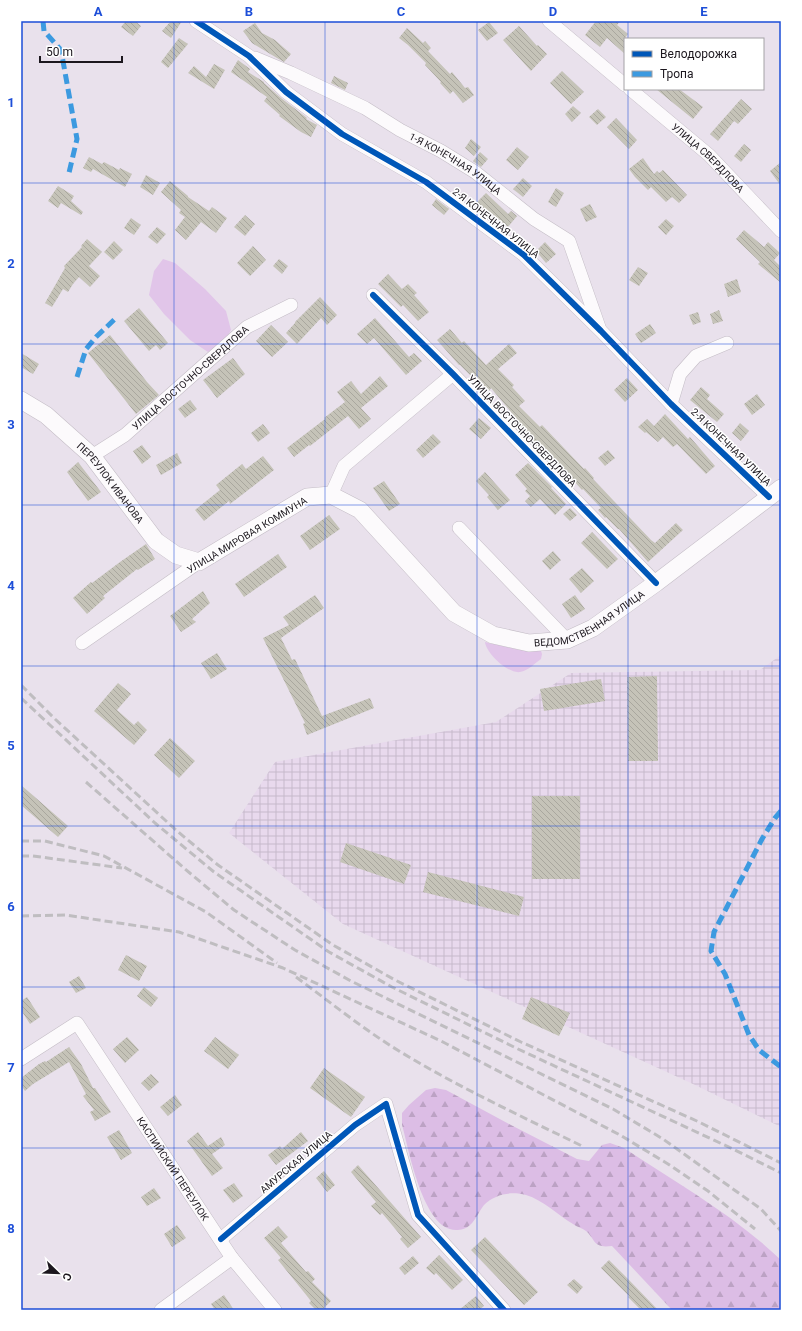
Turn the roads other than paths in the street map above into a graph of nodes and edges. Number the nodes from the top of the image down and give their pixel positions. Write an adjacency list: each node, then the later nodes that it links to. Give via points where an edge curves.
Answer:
1 (196, 21): 3 (street, 2-Я КОНЕЧНАЯ УЛИЦА)
2 (549, 21): 4 (street)
3 (249, 56): 9 (street, 2-Я КОНЕЧНАЯ УЛИЦА, via 286,92 342,134 426,182 524,255); 9 (street, 1-Я КОНЕЧНАЯ УЛИЦА, via 291,72 365,108 441,151 475,172 534,219 569,241)
4 (624, 84)
5 (631, 90): 6 (street, УЛИЦА СВЕРДЛОВА, via 709,155)
6 (781, 231)
7 (373, 295): 11 (street, УЛИЦА ВОСТОЧНО-СВЕРДЛОВА)
8 (291, 305): 14 (street, УЛИЦА ВОСТОЧНО-СВЕРДЛОВА, via 247,327 125,435)
9 (601, 331): 13 (street, 2-Я КОНЕЧНАЯ УЛИЦА)
10 (728, 343): 13 (street, via 692,360 680,374)
11 (453, 374): 16 (street, via 344,466); 19 (street, УЛИЦА ВОСТОЧНО-СВЕРДЛОВА)
12 (21, 400): 14 (main road, ПЕРЕУЛОК ИВАНОВА, via 46,415)
13 (670, 404): 15 (street, 2-Я КОНЕЧНАЯ УЛИЦА)
14 (92, 456): 18 (main road, ПЕРЕУЛОК ИВАНОВА, via 156,541 176,555)
15 (775, 493): 19 (main road, ВЕДОМСТВЕННАЯ УЛИЦА)
16 (331, 495): 18 (main road, УЛИЦА МИРОВАЯ КОММУНА, via 307,497); 20 (main road, ВЕДОМСТВЕННАЯ УЛИЦА, via 360,510 454,613 494,635 529,643)
17 (459, 528): 20 (street)
18 (199, 562): 21 (street, УЛИЦА МИРОВАЯ КОММУНА)
19 (656, 583): 20 (main road, ВЕДОМСТВЕННАЯ УЛИЦА, via 594,628)
20 (567, 640)
21 (82, 643)
22 (21, 1059): 23 (street, КАСПИЙСКИЙ ПЕРЕУЛОК, via 77,1023)
23 (221, 1239): 24 (street, КАСПИЙСКИЙ ПЕРЕУЛОК); 27 (street, АМУРСКАЯ УЛИЦА, via 355,1126 386,1104 418,1215)
24 (232, 1258): 25 (street); 26 (street, КАСПИЙСКИЙ ПЕРЕУЛОК)
25 (161, 1310)
26 (275, 1310)
27 (504, 1310)

